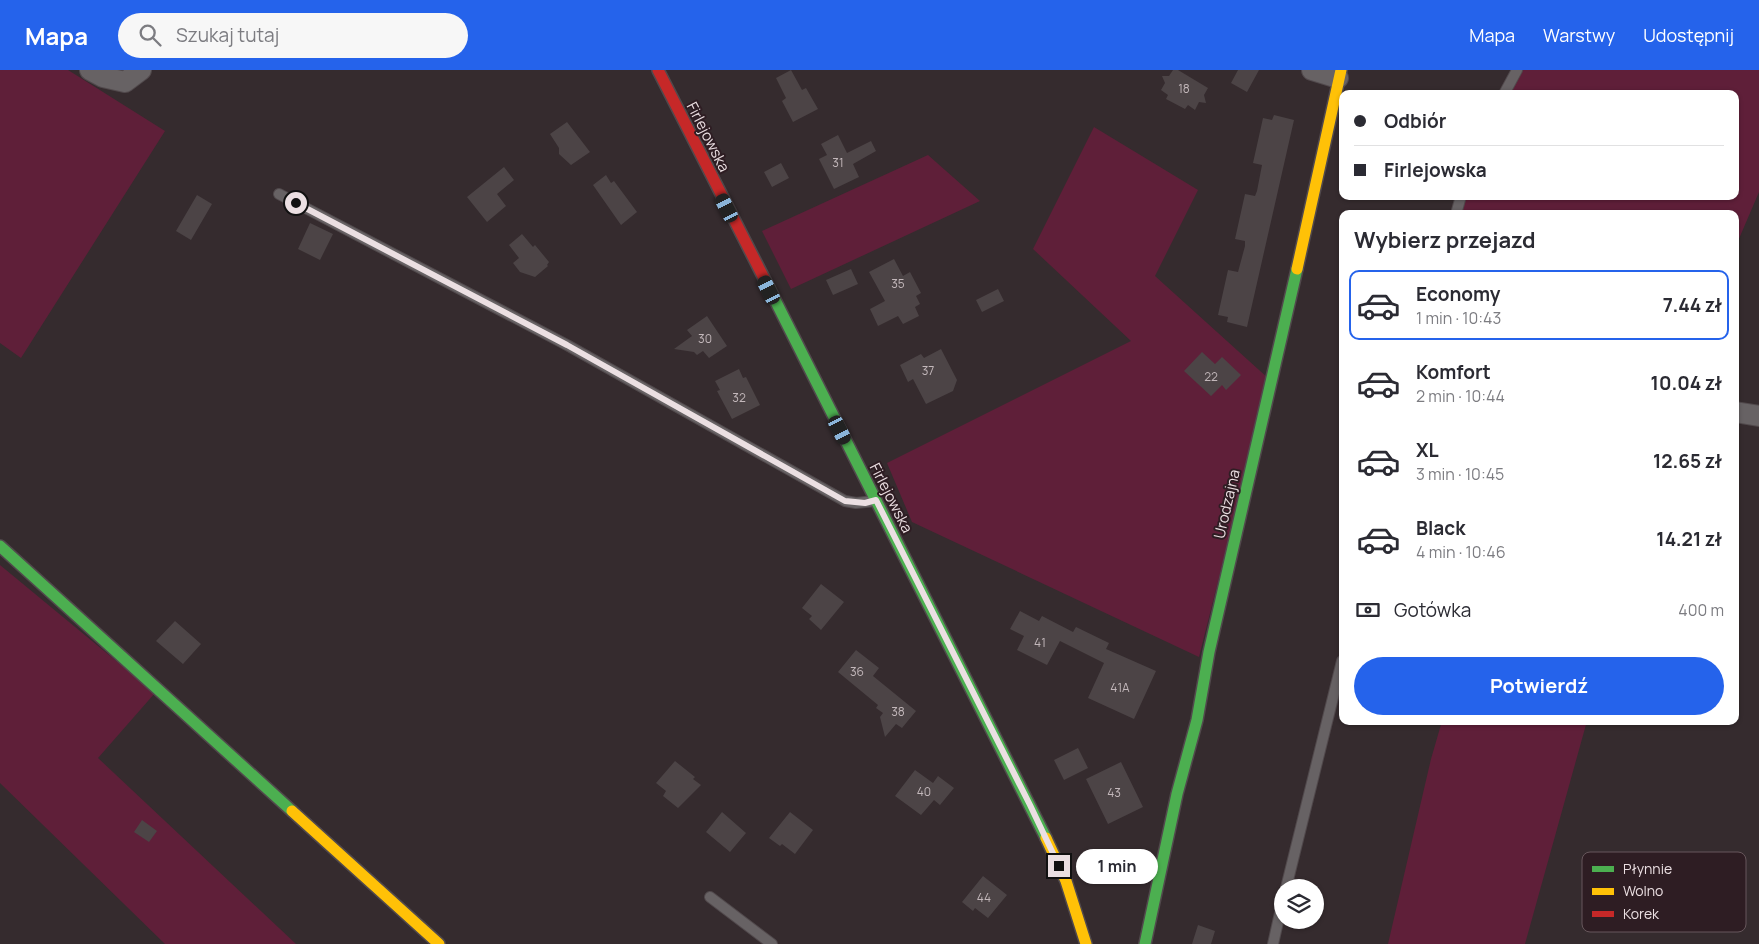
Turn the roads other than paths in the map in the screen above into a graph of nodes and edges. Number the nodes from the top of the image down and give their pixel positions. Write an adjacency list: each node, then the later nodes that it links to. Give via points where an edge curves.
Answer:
1 (90, 70): 2 (street, via 125,82)
2 (141, 70)
3 (658, 70): 11 (street, Firlejowska)
4 (1312, 70): 6 (street)
5 (1517, 70): 7 (lane)
6 (1340, 74): 20 (street, Urodzajna)
7 (1506, 90)
8 (279, 194): 11 (lane, via 567,345 845,501 865,503)
9 (1739, 413): 10 (street)
10 (1759, 416)
11 (876, 500): 19 (street, Firlejowska, via 1066,881)
12 (0, 546): 17 (street)
13 (1339, 673): 14 (lane)
14 (1288, 879)
15 (710, 897): 18 (lane)
16 (1276, 929): 21 (lane)
17 (439, 944)
18 (772, 944)
19 (1086, 944)
20 (1145, 944)
21 (1273, 944)

